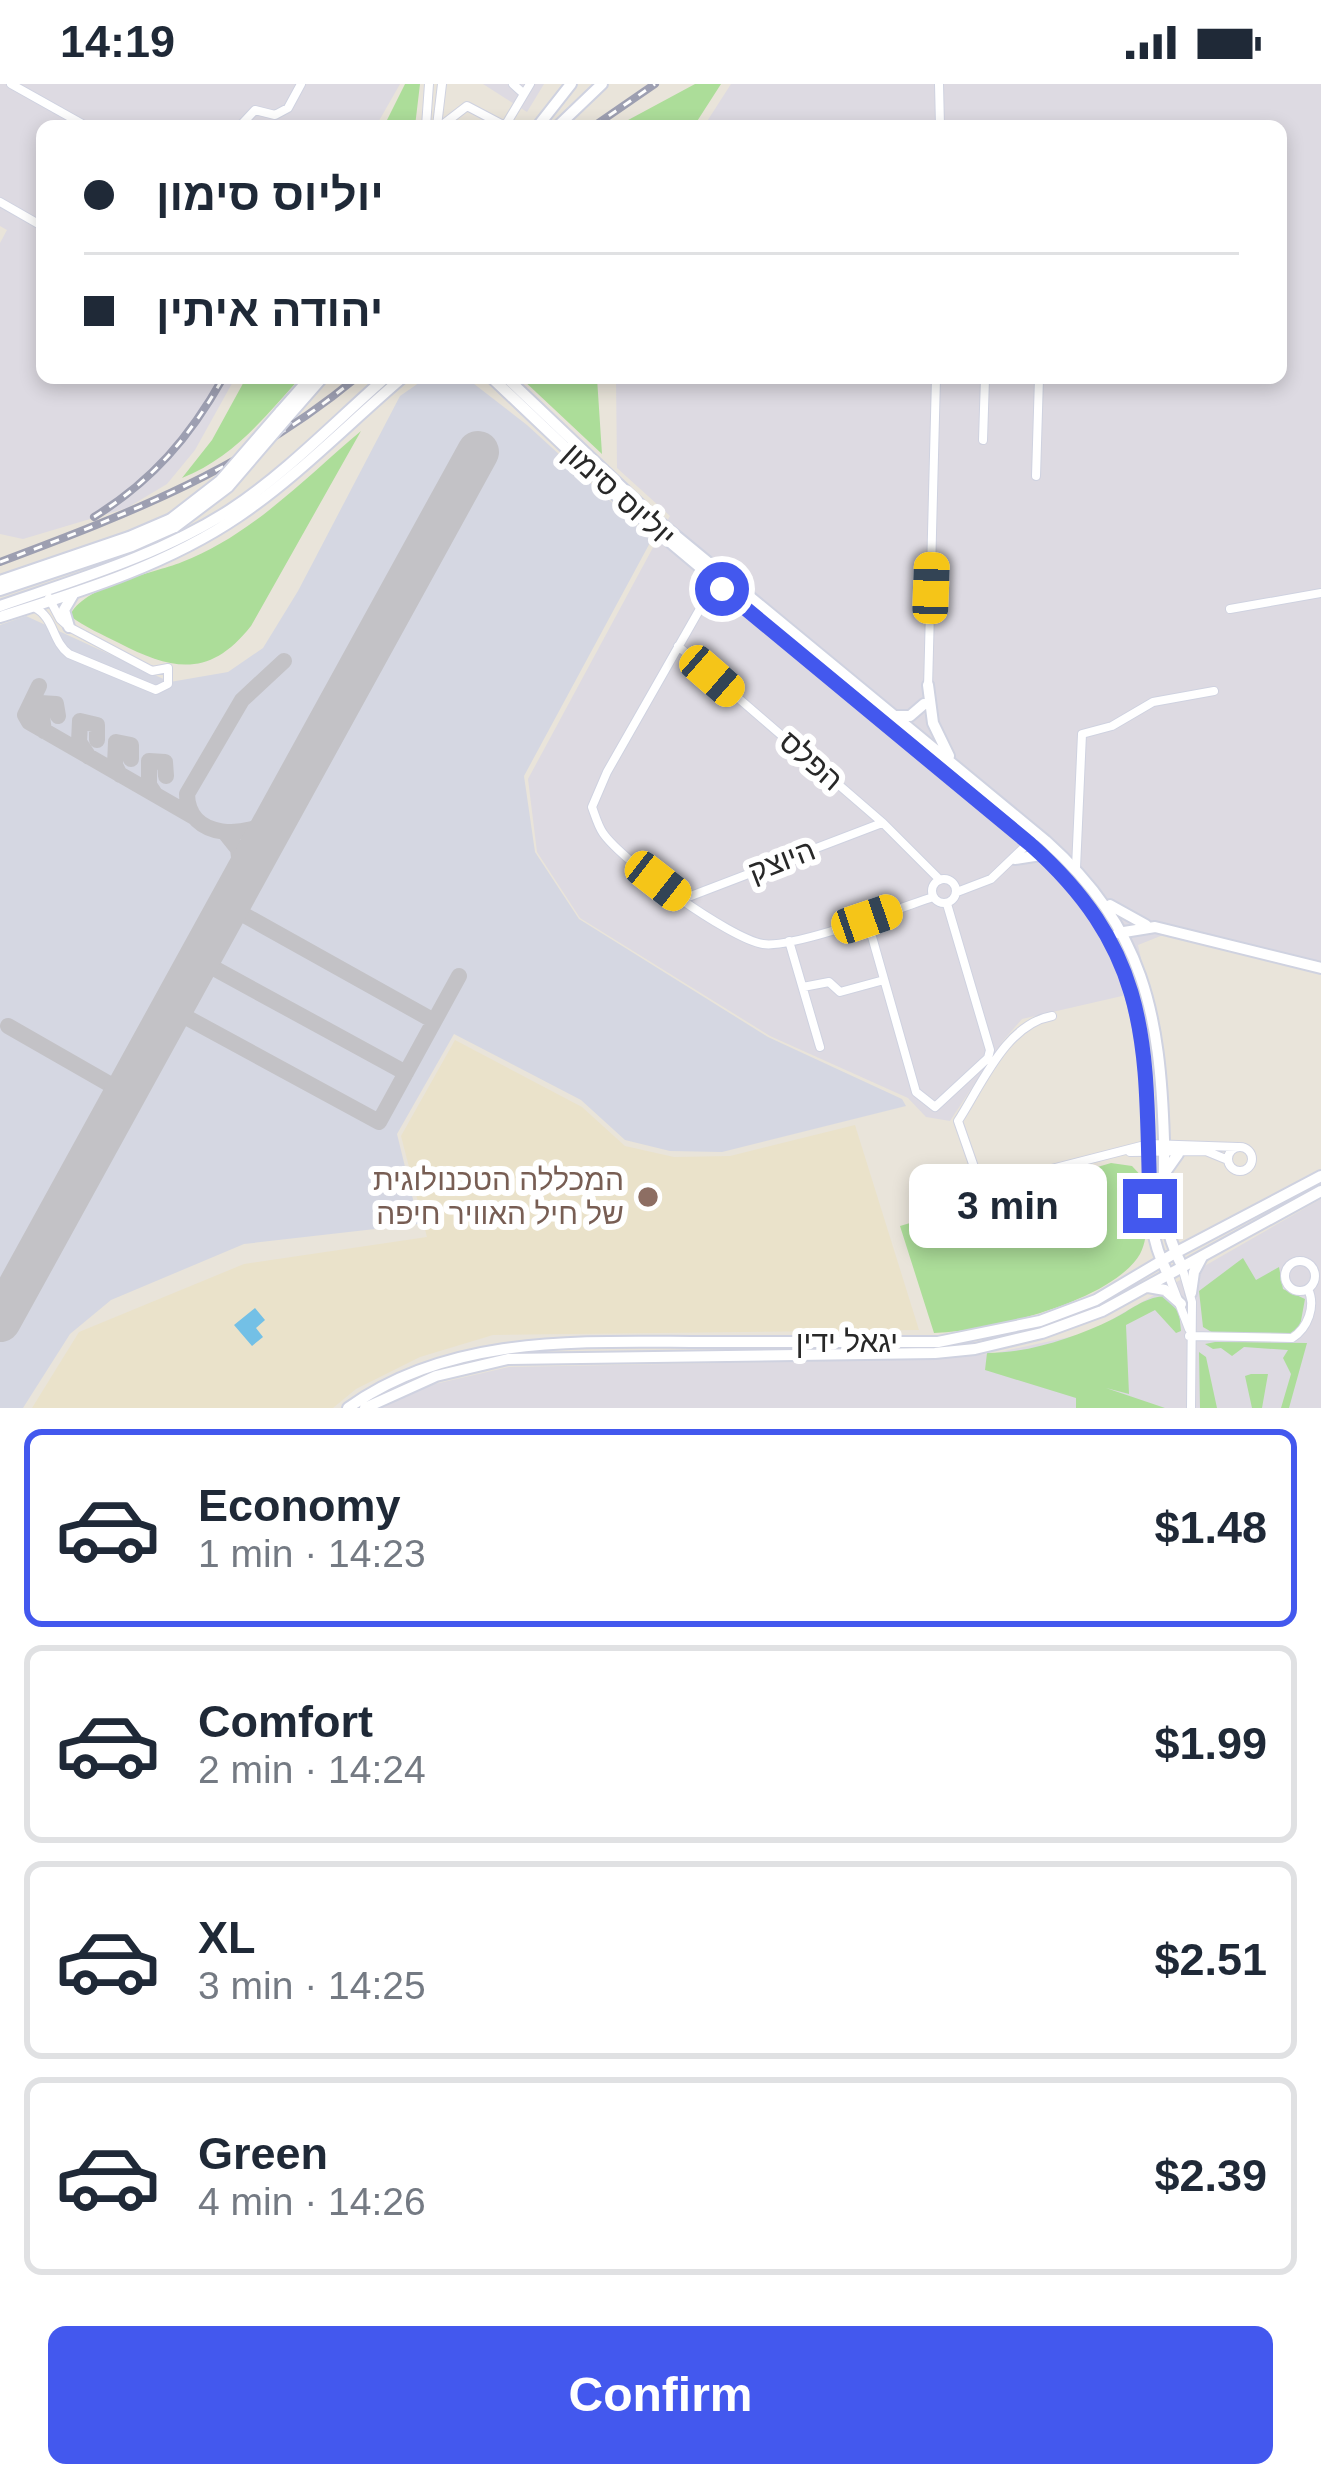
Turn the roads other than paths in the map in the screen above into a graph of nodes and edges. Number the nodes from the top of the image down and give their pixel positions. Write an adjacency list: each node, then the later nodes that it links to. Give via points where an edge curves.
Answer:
1 (11, 84): 12 (street)
2 (301, 84): 13 (street, via 289,108 275,115 256,110)
3 (430, 84): 14 (street)
4 (442, 84): 10 (street)
5 (512, 84): 9 (street)
6 (571, 84): 19 (street)
7 (599, 84): 20 (street)
8 (939, 84): 21 (street)
9 (527, 89): 18 (street)
10 (440, 108): 11 (street); 15 (street)
11 (452, 118): 16 (street); 17 (street, via 467,106)
12 (75, 120)
13 (246, 120)
14 (427, 120)
15 (439, 120)
16 (449, 120)
17 (494, 120)
18 (509, 120)
19 (543, 120)
20 (564, 120)
21 (940, 120)
22 (0, 202): 23 (street)
23 (36, 223)
24 (306, 384): 33 (street)
25 (316, 384): 33 (street)
26 (378, 384): 44 (street, via 232,508)
27 (395, 384): 42 (street, via 229,523)
28 (498, 384): 37 (street, יוליוס סימון)
29 (512, 384): 38 (street, יוליוס סימון)
30 (936, 384): 52 (street)
31 (985, 384): 34 (street)
32 (1039, 384): 35 (street)
33 (284, 415): 36 (street, bridge)
34 (983, 440)
35 (1036, 476)
36 (173, 523): 39 (street); 40 (street, via 132,546)
37 (701, 569): 38 (street, יוליוס סימון); 45 (street)
38 (720, 576): 41 (street, יוליוס סימון); 45 (street); 55 (street, יוליוס סימון)
39 (0, 581)
40 (0, 590)
41 (728, 591): 45 (street); 56 (street, יוליוס סימון)
42 (75, 592): 44 (street); 50 (street, via 65,604)
43 (1321, 593): 48 (street)
44 (47, 596): 46 (street); 47 (street); 50 (street)
45 (707, 597): 51 (street)
46 (0, 606)
47 (32, 607): 49 (street); 50 (street, via 48,616 69,654 157,691 168,684 168,668 152,671)
48 (1230, 610)
49 (0, 617)
50 (69, 627)
51 (677, 646): 58 (street, הפלס); 67 (street, via 592,807 603,833)
52 (928, 685): 54 (street); 57 (street, via 936,733)
53 (1214, 692): 62 (street, via 1153,702 1082,734)
54 (925, 704): 55 (street, via 910,716); 56 (street)
55 (894, 715): 56 (street, יוליוס סימון)
56 (906, 734): 57 (street, יוליוס סימון); 59 (street, יוליוס סימון)
57 (957, 769): 59 (street, יוליוס סימון)
58 (883, 823): 63 (street, הפלס); 67 (street, היוצק)
59 (1034, 839): 60 (street, יוליוס סימון); 61 (street); 62 (street, יוליוס סימון)
60 (1044, 856): 61 (street); 72 (street, יוליוס סימון, via 1083,895)
61 (1015, 860): 64 (street)
62 (1076, 868): 65 (street, יוליוס סימון)
63 (940, 880): 64 (street); 66 (street)
64 (956, 892): 68 (street)
65 (1100, 896): 70 (street); 71 (street, יוליוס סימון)
66 (933, 897): 68 (street); 69 (street)
67 (681, 899): 73 (street, via 742,937)
68 (947, 904): 76 (street, via 990,1050 935,1107 916,1092)
69 (867, 919): 73 (street); 76 (street)
70 (1150, 927): 71 (street); 74 (street, via 1133,942); 75 (street)
71 (1122, 931): 72 (street); 74 (street, יוליוס סימון)
72 (1109, 937): 81 (street, יוליוס סימון, via 1139,1021)
73 (789, 941): 77 (street)
74 (1134, 960): 82 (street, יוליוס סימון, via 1156,1034)
75 (1321, 968)
76 (884, 980): 77 (street, via 839,992 829,982)
77 (802, 986): 79 (street)
78 (1052, 1016): 81 (street, via 1011,1041 958,1120 976,1181 988,1187)
79 (820, 1048)
80 (1238, 1147): 82 (street); 84 (street); 84 (street, via 1252,1154 1251,1167 1235,1171)
81 (1149, 1149): 82 (street); 89 (street, יוליוס סימון)
82 (1164, 1149): 83 (street); 85 (street, יוליוס סימון)
83 (1178, 1154): 84 (street, via 1205,1151); 85 (street)
84 (1228, 1160)
85 (1164, 1174): 88 (street, יוליוס סימון)
86 (1321, 1176): 90 (street, יגאל ידין)
87 (1321, 1190): 91 (street, יגאל ידין)
88 (1165, 1229): 90 (street, via 1177,1240); 92 (street)
89 (1151, 1235): 93 (street); 96 (street)
90 (1200, 1239): 92 (street, יגאל ידין)
91 (1208, 1250): 94 (street, יגאל ידין); 98 (street)
92 (1174, 1252): 93 (street, יגאל ידין); 94 (street)
93 (1161, 1261): 95 (street); 96 (street, יגאל ידין)
94 (1181, 1266): 95 (street, יגאל ידין); 98 (street)
95 (1168, 1274): 96 (street, יגאל ידין); 99 (street)
96 (1142, 1281): 99 (street); 101 (street, יגאל ידין, via 1072,1310 938,1342 520,1346 431,1366); 102 (street, יגאל ידין, via 1078,1321 975,1349 508,1359 436,1376)
97 (1308, 1289): 97 (street, via 1312,1266 1290,1264 1287,1284); 100 (street, via 1306,1325 1292,1338)
98 (1191, 1293): 100 (street)
99 (1181, 1304): 100 (street)
100 (1189, 1333): 103 (street)
101 (348, 1408)
102 (365, 1408)
103 (1191, 1408)

